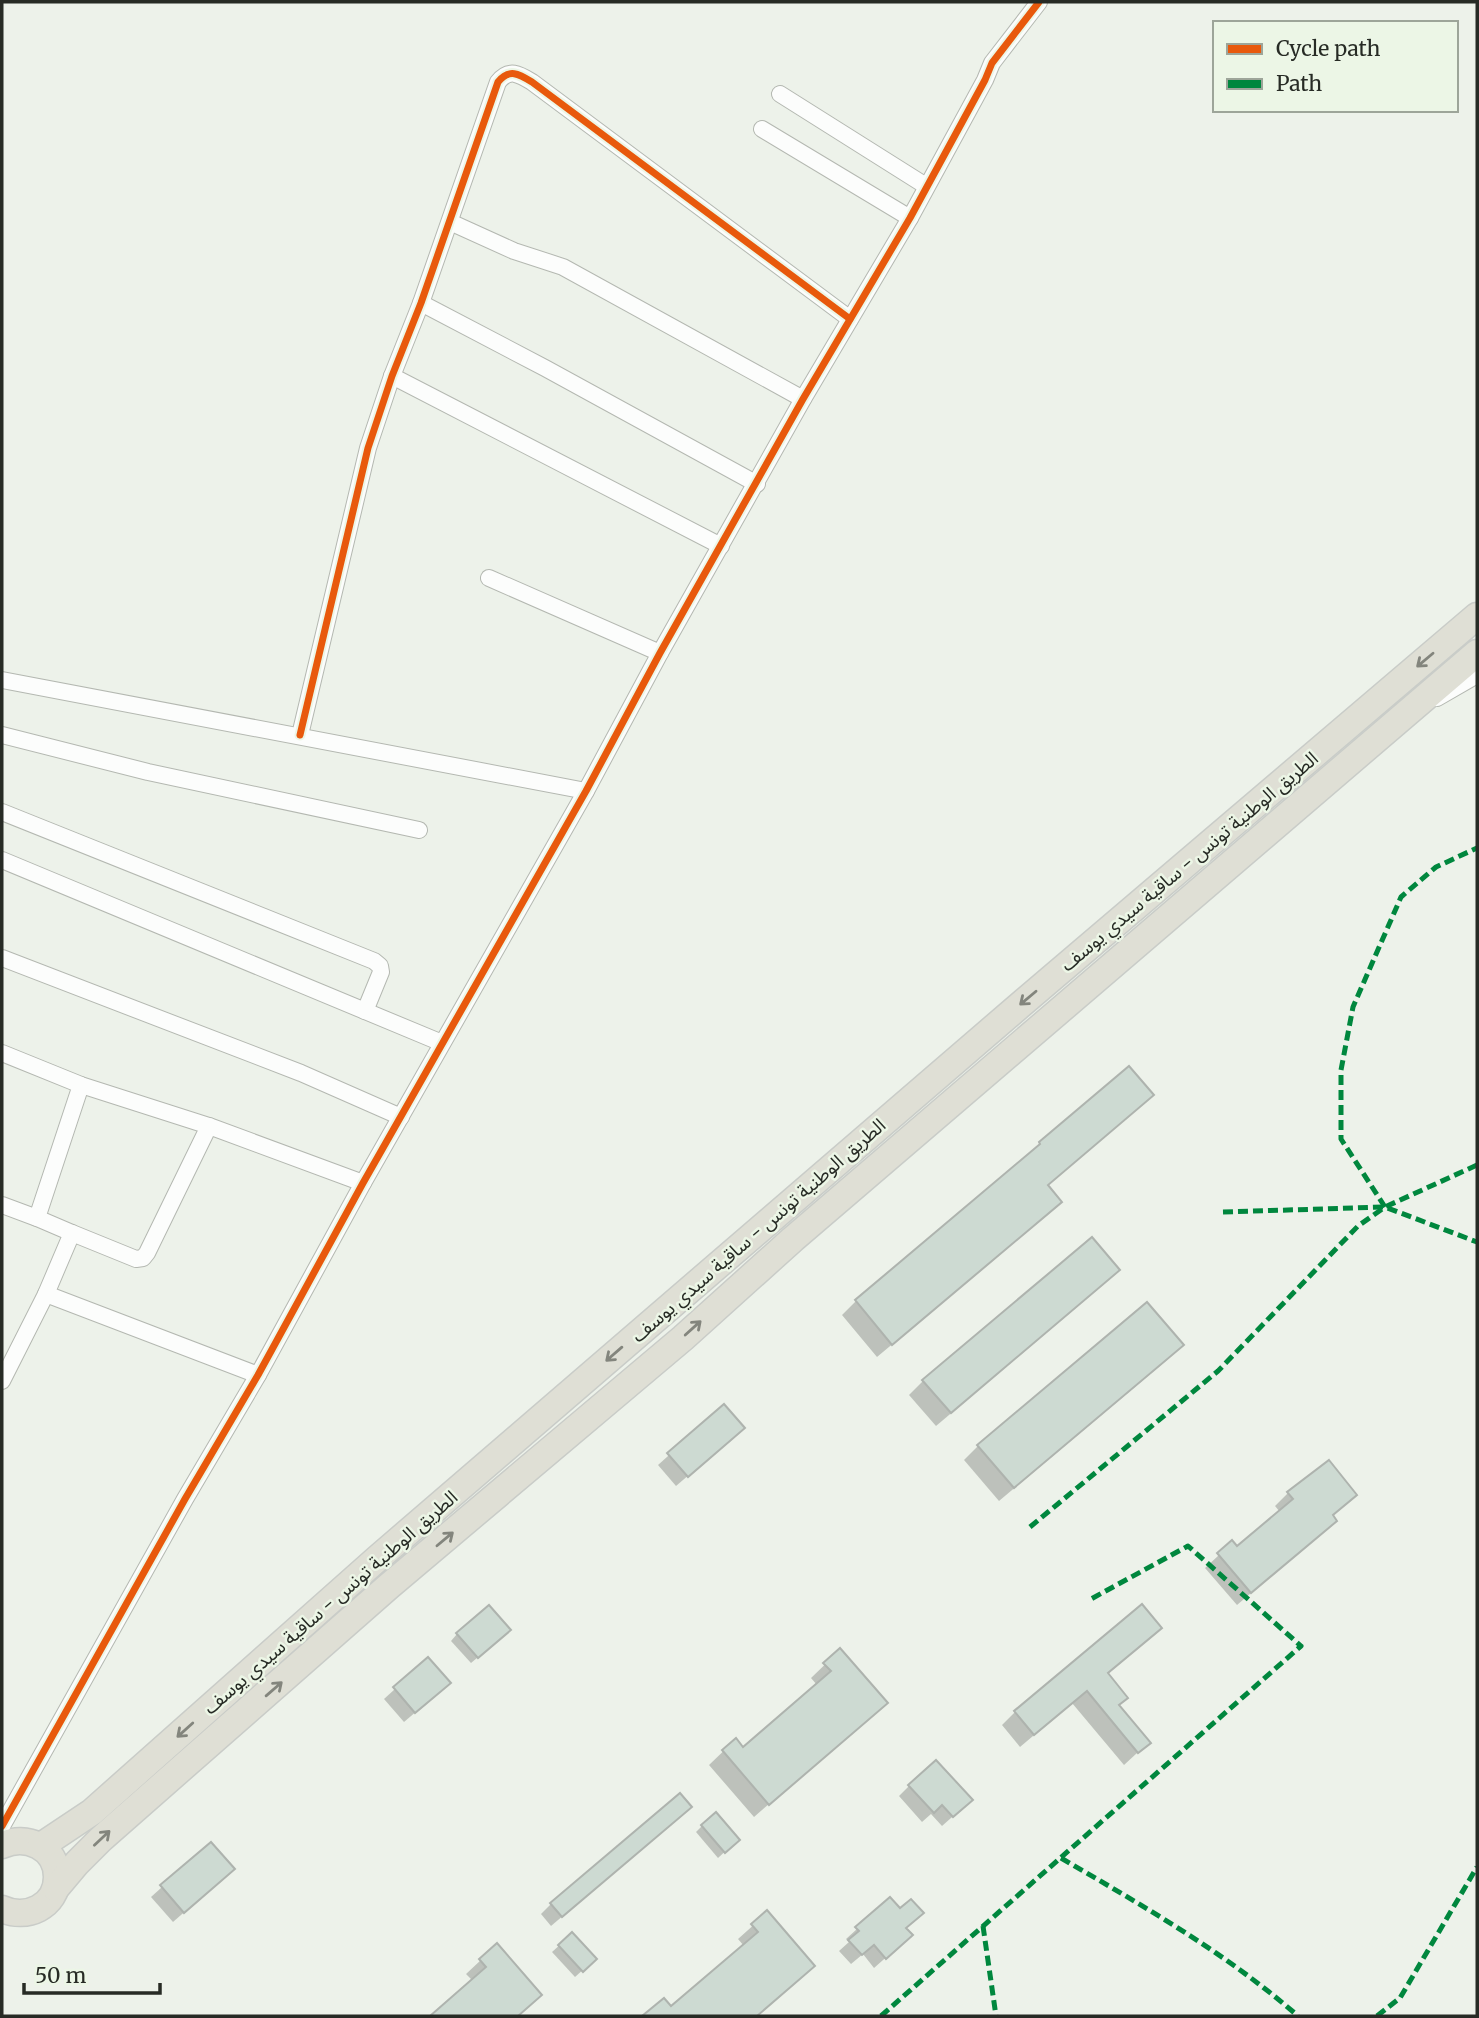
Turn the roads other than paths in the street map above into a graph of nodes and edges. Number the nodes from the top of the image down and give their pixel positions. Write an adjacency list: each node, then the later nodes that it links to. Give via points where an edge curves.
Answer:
1 (1039, 2): 4 (street, via 992,63)
2 (780, 94): 4 (street)
3 (762, 129): 5 (street)
4 (926, 186): 5 (street)
5 (910, 218): 8 (street)
6 (450, 222): 7 (street); 8 (street, via 498,82 511,72); 10 (street, via 563,267)
7 (421, 303): 9 (street); 11 (street)
8 (850, 318): 10 (street)
9 (392, 376): 12 (street); 21 (street, via 365,462)
10 (803, 399): 11 (street)
11 (757, 484): 12 (street)
12 (721, 546): 15 (street)
13 (489, 578): 15 (street)
14 (1477, 616): 40 (main road, الطريق الوطنية تونس - ساقية سيدي يوسف, one-way to 40, via 419,1522 92,1812)
15 (660, 653): 22 (street)
16 (1477, 653): 19 (main road, الطريق الوطنية تونس - ساقية سيدي يوسف)
17 (1477, 675): 19 (street)
18 (2, 680): 21 (street)
19 (1412, 709): 41 (main road, الطريق الوطنية تونس - ساقية سيدي يوسف, one-way to 19, via 101,1839 389,1586)
20 (2, 735): 24 (street, via 148,772)
21 (300, 735): 22 (street)
22 (586, 790): 28 (street)
23 (2, 812): 27 (street, via 374,961 381,972)
24 (419, 830)
25 (2, 860): 27 (street)
26 (2, 958): 31 (street, via 301,1073)
27 (365, 1011): 28 (street)
28 (442, 1043): 31 (street)
29 (2, 1053): 30 (street)
30 (81, 1084): 32 (street); 35 (street)
31 (401, 1117): 33 (street)
32 (209, 1126): 33 (street); 36 (street, via 143,1258)
33 (363, 1182): 38 (street)
34 (2, 1205): 35 (street)
35 (37, 1218): 36 (street)
36 (72, 1233): 37 (street)
37 (46, 1294): 38 (street); 39 (street)
38 (258, 1375): 40 (street, via 185,1499)
39 (2, 1381)
40 (10, 1829): 41 (main road, via 50,1854)
41 (56, 1888): 42 (main road, الطريق الوطنية تونس - ساقية سيدي يوسف, via 45,1904)
42 (15, 1911): 43 (main road)
43 (2, 1932)

